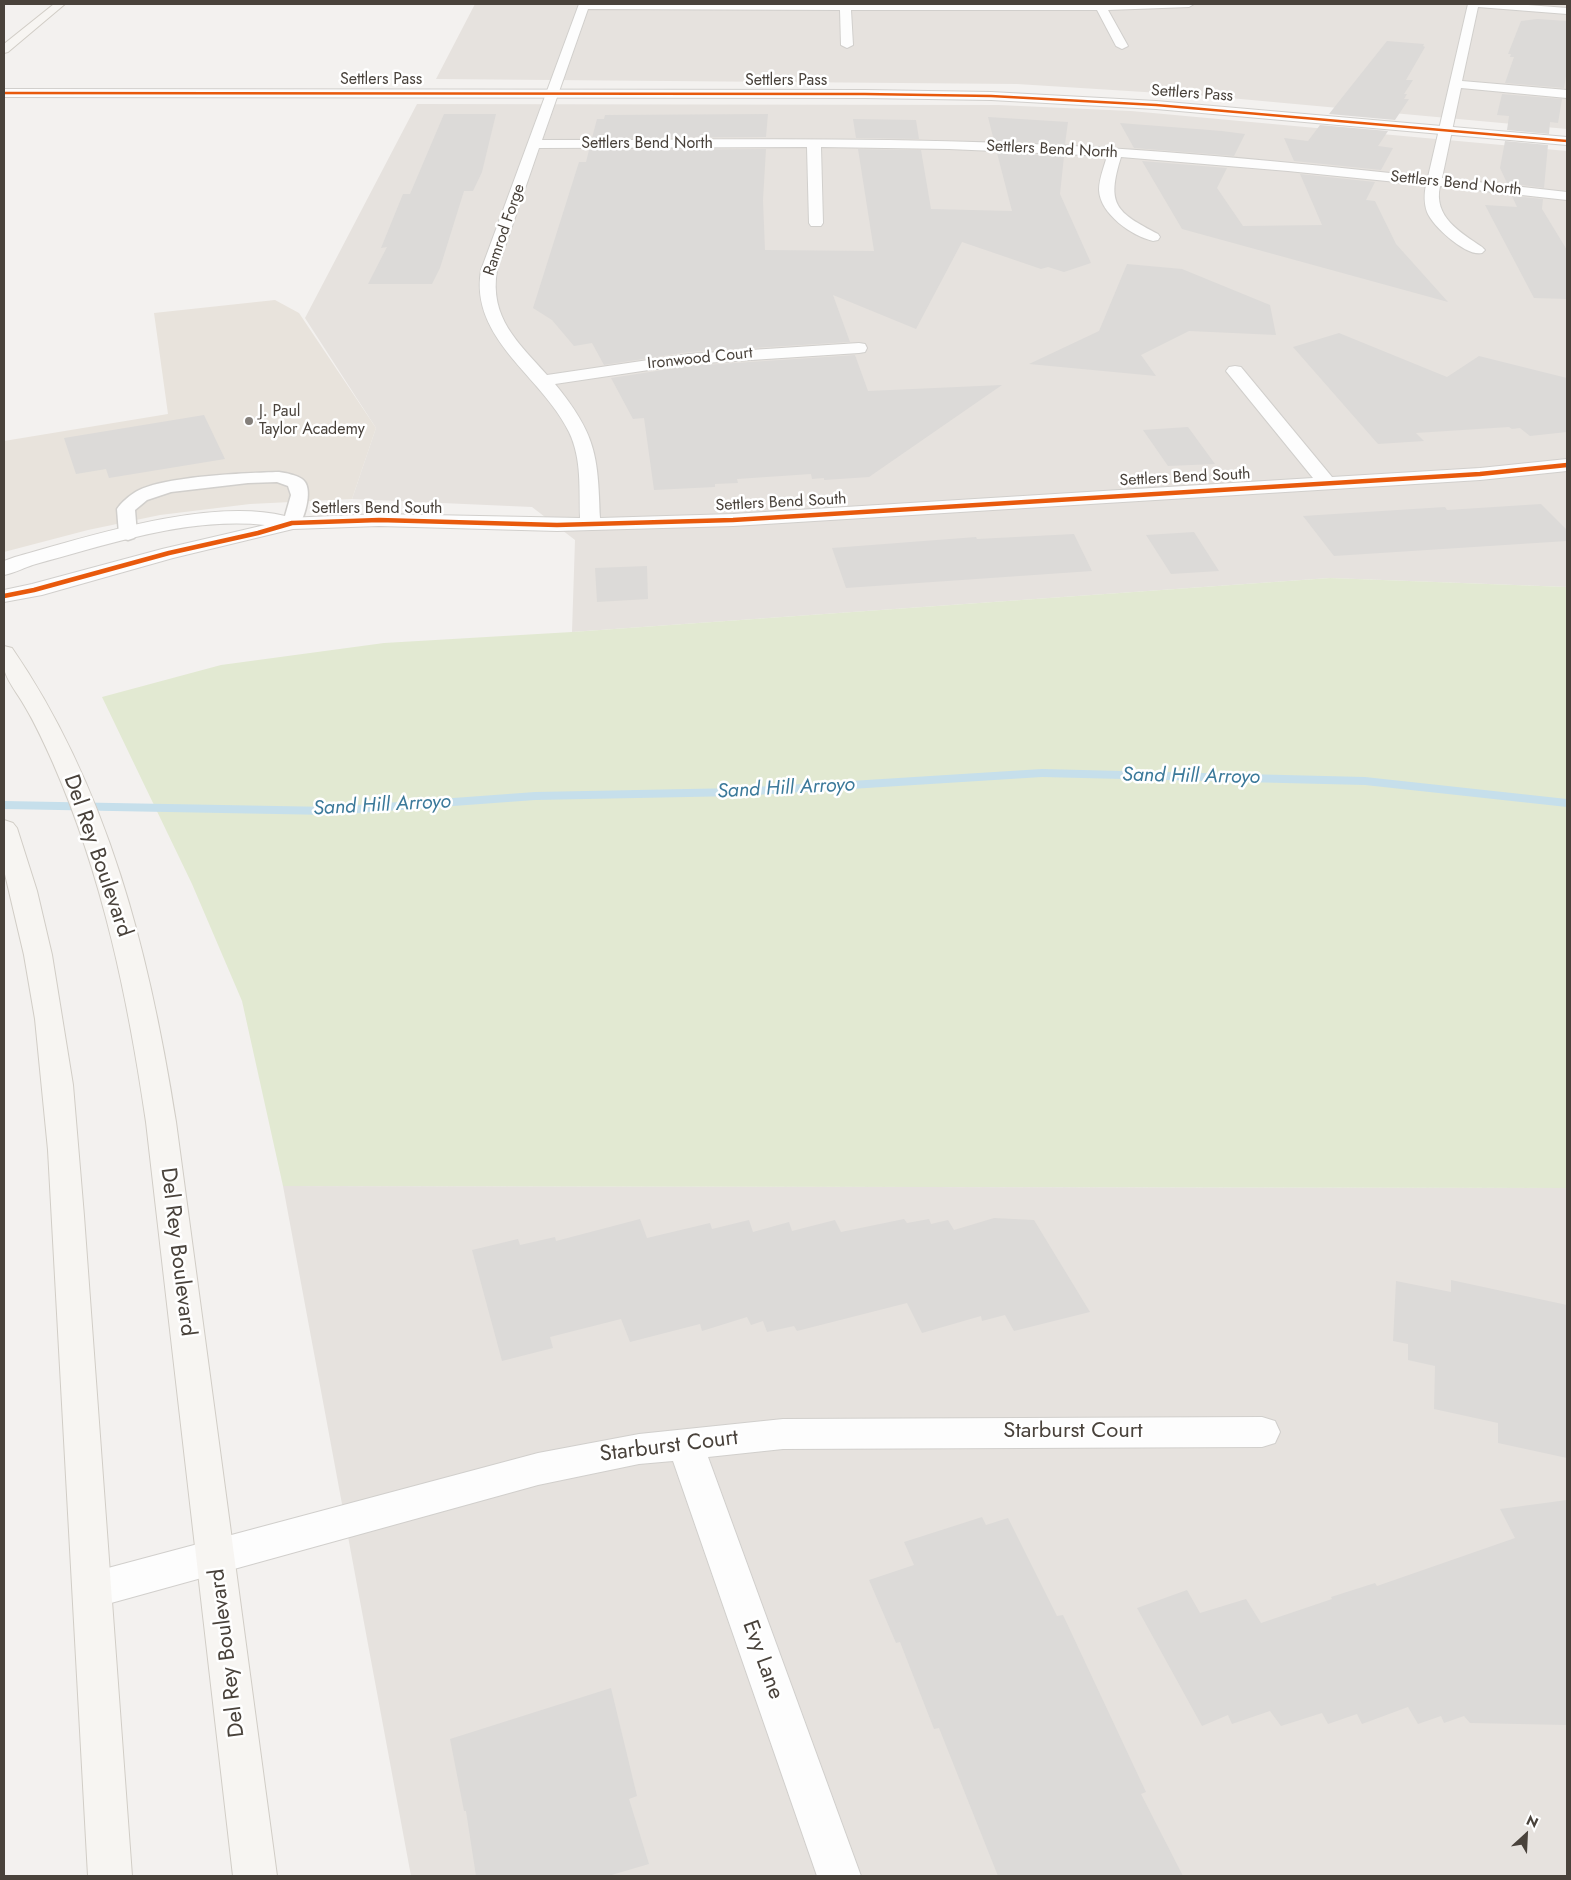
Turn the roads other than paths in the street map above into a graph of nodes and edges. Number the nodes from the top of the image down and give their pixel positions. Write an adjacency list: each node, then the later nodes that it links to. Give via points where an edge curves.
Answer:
1 (60, 4): 10 (main road)
2 (1189, 4): 6 (street)
3 (1475, 4): 7 (street); 11 (street)
4 (583, 5): 5 (street); 13 (street, Ramrod Forge)
5 (845, 7): 6 (street); 8 (street)
6 (1101, 7): 9 (street)
7 (1567, 11)
8 (847, 45)
9 (1122, 46)
10 (4, 50)
11 (1456, 84): 14 (street); 15 (street)
12 (4, 93): 13 (street, Settlers Pass)
13 (552, 94): 15 (street, Settlers Pass, via 1039,98 1204,108); 17 (street, Ramrod Forge)
14 (1567, 94)
15 (1446, 130): 16 (street, Settlers Pass); 20 (street)
16 (1567, 141)
17 (535, 144): 18 (street, Settlers Bend North); 27 (street, Ramrod Forge, via 489,270 486,292 496,324)
18 (814, 145): 19 (street, Settlers Bend North, via 979,146); 22 (street)
19 (1115, 153): 20 (street, Settlers Bend North); 23 (street, via 1106,188 1109,201 1128,223)
20 (1434, 182): 21 (street, Settlers Bend North); 24 (street, via 1430,202 1434,214)
21 (1567, 196)
22 (816, 223)
23 (1153, 237)
24 (1477, 250)
25 (859, 348): 27 (street, Ironwood Court, via 689,359)
26 (1235, 371): 29 (street)
27 (542, 381): 31 (street, Ramrod Forge, via 568,412 582,439 588,468)
28 (1567, 465): 29 (street, Settlers Bend South)
29 (1327, 484): 31 (street, Settlers Bend South, via 743,519)
30 (292, 523): 31 (street, Settlers Bend South, via 371,520); 32 (street, Settlers Bend South, via 260,518 226,518); 32 (lane, via 300,495 296,483 278,477 248,478 169,487 142,496 126,509); 34 (street, Settlers Bend South)
31 (590, 524)
32 (128, 534): 33 (street, Settlers Bend South)
33 (4, 569)
34 (4, 596)
35 (4, 653): 39 (main road, Del Rey Boulevard, via 44,723 77,792 107,872 144,1010)
36 (4, 828): 40 (main road, via 34,930 57,1084)
37 (1262, 1432): 38 (street, Starburst Court, via 783,1434)
38 (684, 1444): 39 (street, Starburst Court, via 638,1449 538,1468); 43 (street, Evy Lane)
39 (217, 1556): 40 (street, Starburst Court); 42 (main road, Del Rey Boulevard)
40 (93, 1590): 41 (main road)
41 (110, 1876)
42 (255, 1876)
43 (839, 1876)

